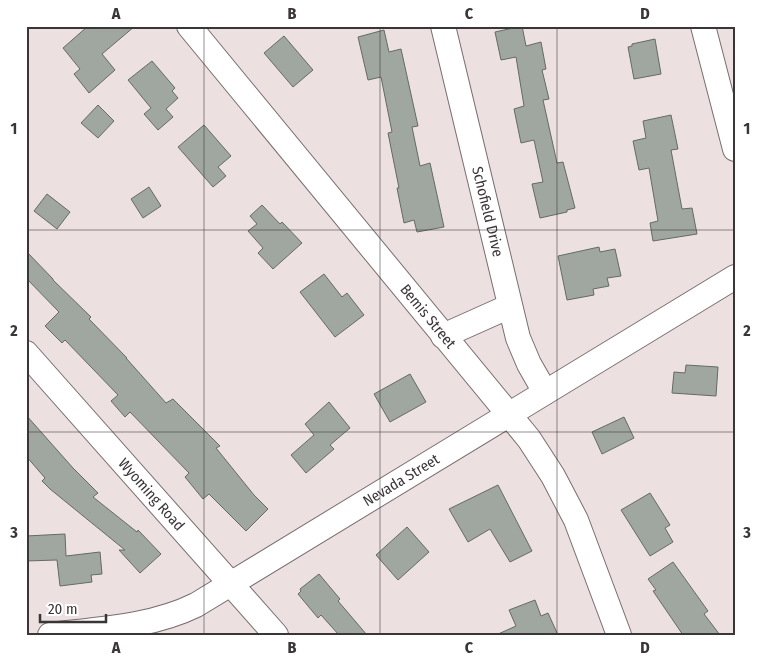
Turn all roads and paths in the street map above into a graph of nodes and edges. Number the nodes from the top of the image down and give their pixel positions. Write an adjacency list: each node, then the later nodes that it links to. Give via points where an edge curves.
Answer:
1 (189, 26): 7 (street, Bemis Street)
2 (443, 26): 6 (street, Schofield Drive)
3 (703, 26): 4 (street)
4 (735, 149)
5 (735, 277): 9 (street, Nevada Street)
6 (510, 306): 7 (street); 9 (street, Schofield Drive, via 523,351)
7 (443, 336): 10 (street, Bemis Street)
8 (26, 353): 11 (street, Wyoming Road)
9 (545, 392): 10 (street, Nevada Street)
10 (509, 414): 11 (street, Nevada Street); 14 (street, Bemis Street, via 541,457 573,513)
11 (232, 584): 12 (street, Nevada Street, via 164,618); 13 (street, Wyoming Road)
12 (50, 635)
13 (276, 635)
14 (619, 635)

